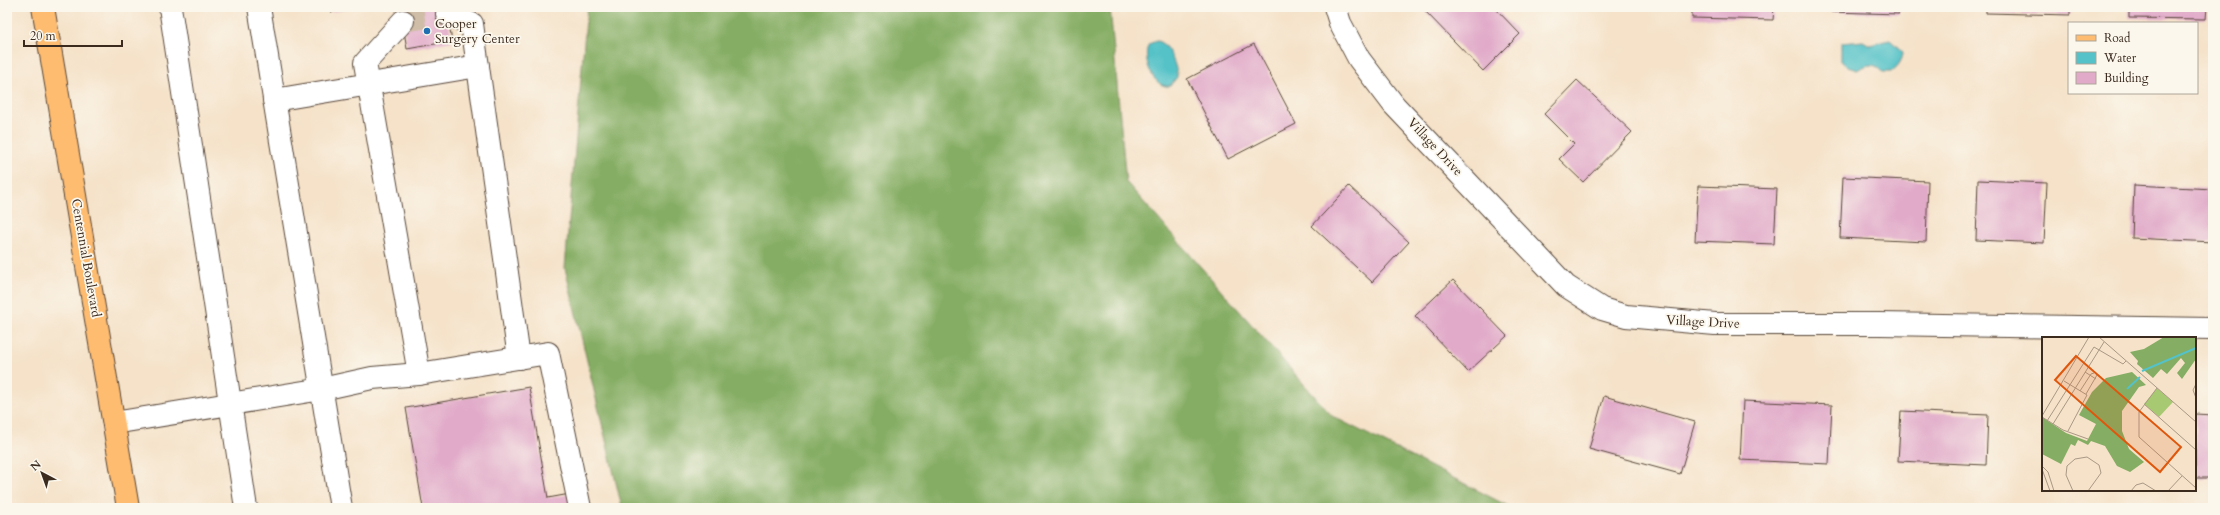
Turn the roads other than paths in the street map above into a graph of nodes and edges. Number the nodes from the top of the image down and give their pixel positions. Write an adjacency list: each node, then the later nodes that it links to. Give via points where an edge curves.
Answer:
1 (44, 7): 15 (main road, Centennial Boulevard)
2 (170, 7): 14 (street)
3 (259, 7): 9 (street)
4 (1335, 7): 10 (street, Village Drive, via 1340,23 1359,59 1394,105 1566,286 1602,309 1626,316 1715,324)
5 (447, 14): 7 (street, via 472,24)
6 (402, 21): 8 (street, via 365,63)
7 (478, 66): 8 (street); 11 (street)
8 (369, 84): 9 (street); 12 (street)
9 (274, 100): 13 (street)
10 (2213, 329)
11 (519, 358): 12 (street); 19 (street, via 548,353)
12 (419, 374): 13 (street, via 372,378)
13 (322, 389): 14 (street); 18 (street)
14 (230, 404): 15 (street); 17 (street)
15 (114, 423): 16 (main road, Centennial Boulevard)
16 (128, 508)
17 (246, 508)
18 (342, 508)
19 (580, 508)

